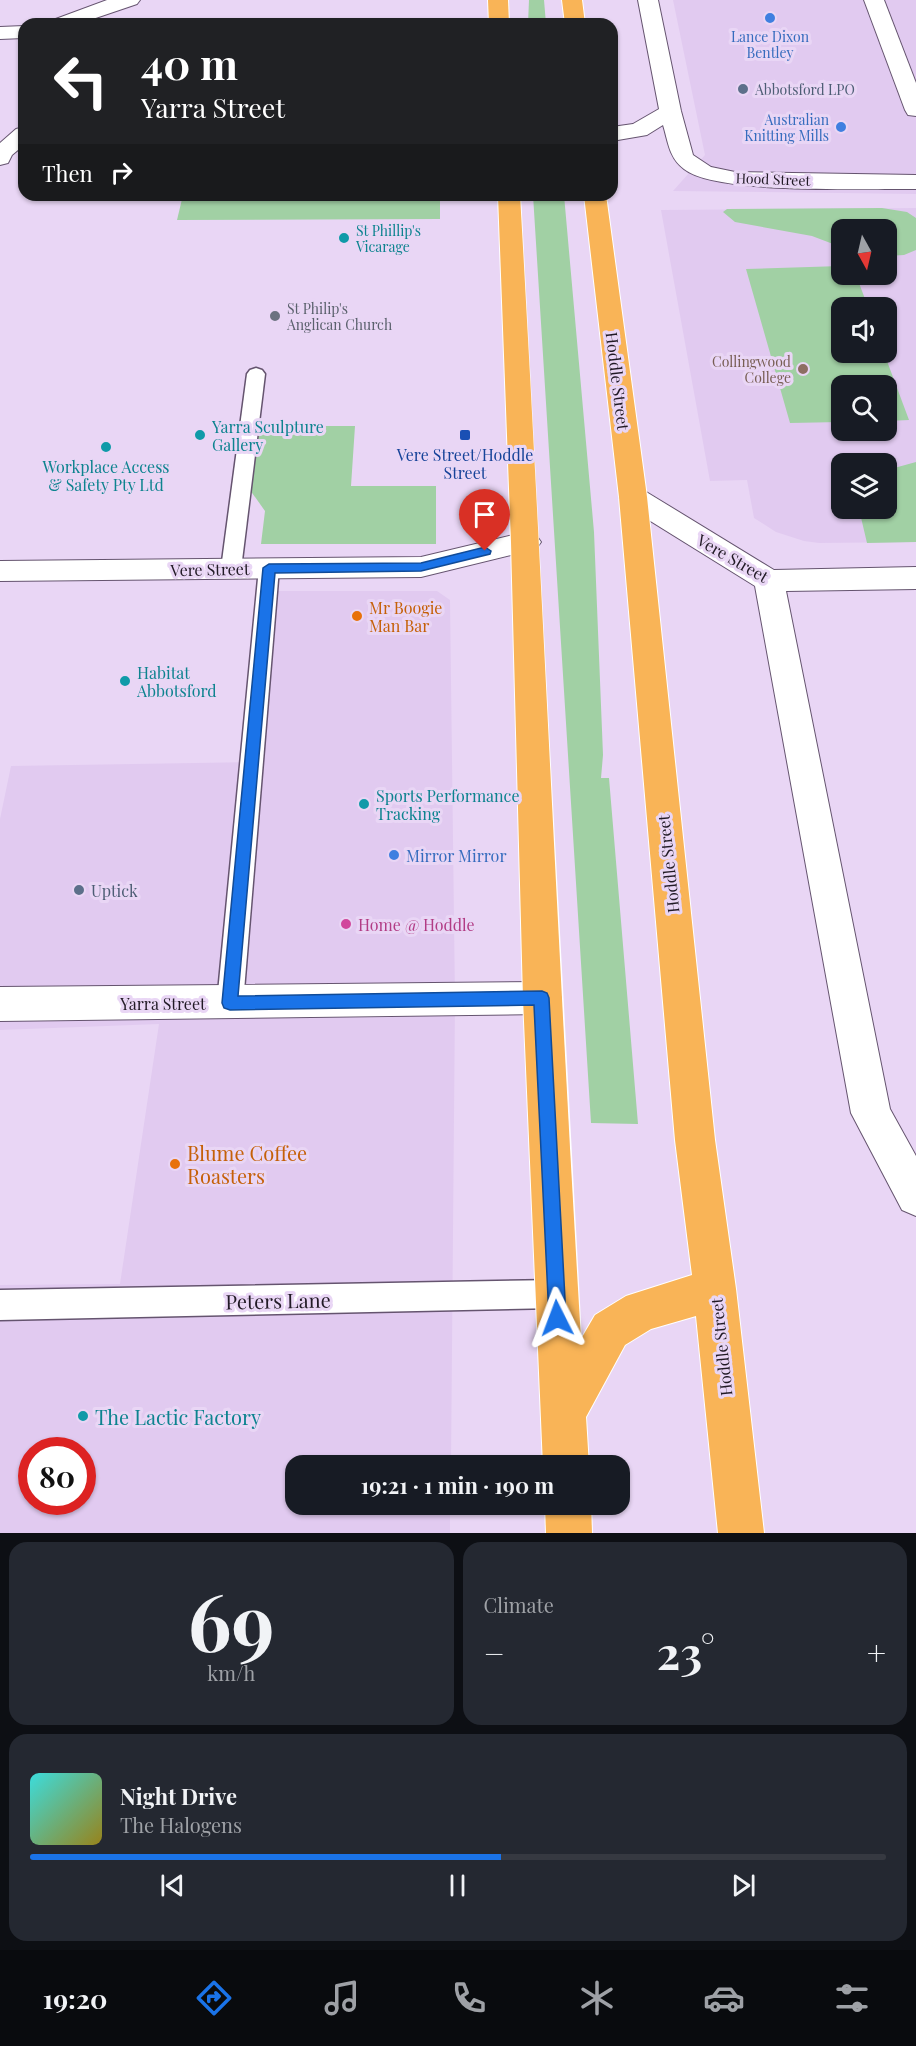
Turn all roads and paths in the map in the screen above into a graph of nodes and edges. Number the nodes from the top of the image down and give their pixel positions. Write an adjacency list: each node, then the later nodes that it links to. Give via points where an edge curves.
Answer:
1 (130, 0): 6 (street)
2 (498, 0): 7 (highway)
3 (572, 0): 8 (highway)
4 (648, 0): 12 (street, Hood Street)
5 (874, 0): 11 (street)
6 (76, 18)
7 (499, 18)
8 (574, 18)
9 (18, 32): 10 (street)
10 (0, 33)
11 (916, 110)
12 (670, 111): 13 (street, via 639,130); 16 (street, Hood Street, via 683,157 704,172 735,179)
13 (618, 133)
14 (18, 139): 15 (street)
15 (0, 158)
16 (916, 182)
17 (509, 201): 21 (highway)
18 (596, 201): 20 (highway, Hoddle Street)
19 (256, 374): 23 (lane)
20 (633, 497): 26 (street, Vere Street); 31 (highway, Hoddle Street, via 695,1140)
21 (526, 542): 22 (street, Vere Street, via 421,567); 27 (highway)
22 (269, 568): 23 (street, Vere Street); 28 (lane)
23 (231, 569): 24 (street, Vere Street)
24 (0, 571)
25 (916, 578): 26 (street, Vere Street)
26 (769, 581): 30 (street, via 871,1113)
27 (542, 998): 28 (street, Yarra Street); 32 (highway)
28 (230, 1003): 29 (street, Yarra Street)
29 (0, 1004)
30 (916, 1196)
31 (715, 1289): 34 (highway, via 641,1311 610,1330); 38 (highway, Hoddle Street)
32 (556, 1294): 33 (lane, Peters Lane); 34 (highway)
33 (0, 1305)
34 (563, 1414): 35 (highway)
35 (565, 1455)
36 (568, 1515): 37 (highway)
37 (569, 1533)
38 (741, 1533)

